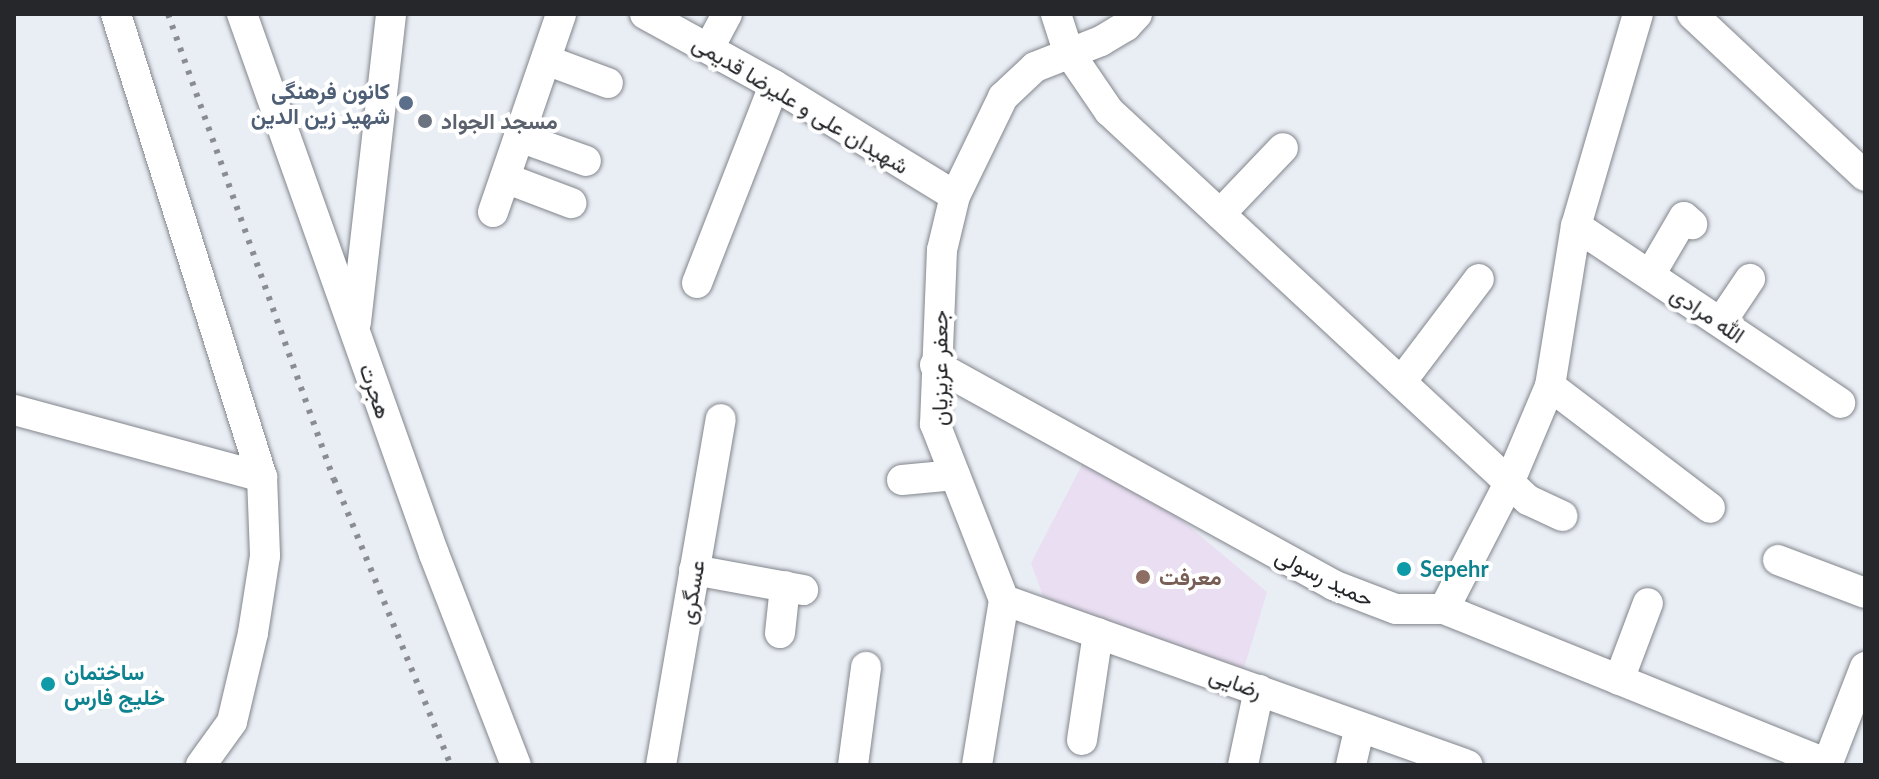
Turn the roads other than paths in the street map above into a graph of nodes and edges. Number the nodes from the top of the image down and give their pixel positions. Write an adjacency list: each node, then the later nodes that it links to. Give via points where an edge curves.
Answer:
1 (116, 14): 40 (street)
2 (242, 14): 32 (street, هجرت)
3 (391, 14): 32 (street)
4 (561, 14): 13 (street)
5 (645, 14): 11 (street, شهیدان علی و علیرضا قدیمی)
6 (727, 14): 11 (street)
7 (1056, 14): 12 (street)
8 (1137, 14): 12 (street, جعفر عزیزیان, via 1101,41)
9 (1638, 14): 26 (street)
10 (1692, 14): 19 (street)
11 (709, 48): 15 (street, شهیدان علی و علیرضا قدیمی)
12 (1068, 51): 21 (street, جعفر عزیزیان, via 1035,67 1003,97); 24 (street, via 1109,111)
13 (546, 60): 14 (street); 16 (street)
14 (608, 83)
15 (774, 85): 21 (street, شهیدان علی و علیرضا قدیمی); 30 (street)
16 (519, 137): 18 (street); 20 (street)
17 (1283, 148): 24 (street)
18 (586, 161)
19 (1865, 176)
20 (505, 178): 22 (street); 23 (street)
21 (955, 196): 33 (street, جعفر عزیزیان, via 942,250)
22 (571, 203)
23 (493, 212)
24 (1220, 214): 34 (street)
25 (1692, 224): 27 (street, via 1684,217)
26 (1576, 226): 27 (street, الله مرادی); 35 (street)
27 (1650, 275): 31 (street, الله مرادی)
28 (1479, 279): 34 (street)
29 (1750, 279): 31 (street)
30 (697, 283)
31 (1721, 322): 36 (street, الله مرادی)
32 (355, 331): 61 (street, هجرت)
33 (935, 365): 39 (street, جعفر عزیزیان, via 935,424); 50 (street, حمید رسولی, via 1333,585 1396,609)
34 (1401, 382): 42 (street)
35 (1550, 386): 42 (street); 43 (street)
36 (1840, 403)
37 (14, 410): 40 (street)
38 (721, 419): 46 (street, عسگری)
39 (955, 475): 41 (street); 48 (street, جعفر عزیزیان)
40 (262, 477): 60 (street, via 265,556 253,633 232,722)
41 (902, 480)
42 (1509, 483): 44 (street, via 1528,500); 50 (street)
43 (1710, 508)
44 (1562, 516)
45 (1778, 560): 47 (street)
46 (694, 570): 51 (street, via 794,588); 62 (street, عسگری)
47 (1865, 593)
48 (1004, 600): 52 (street, رضایی); 64 (street)
49 (1648, 603): 55 (street)
50 (1444, 609): 55 (street, حمید رسولی)
51 (780, 633)
52 (1098, 633): 56 (street, رضایی); 58 (street)
53 (866, 667): 63 (street)
54 (1865, 667): 59 (street)
55 (1619, 680): 59 (street, حمید رسولی)
56 (1259, 690): 57 (street, رضایی); 65 (street)
57 (1360, 727): 66 (street); 67 (street, رضایی)
58 (1082, 740)
59 (1827, 764)
60 (201, 765)
61 (516, 765)
62 (661, 765)
63 (853, 765)
64 (977, 765)
65 (1243, 765)
66 (1351, 765)
67 (1467, 765)

